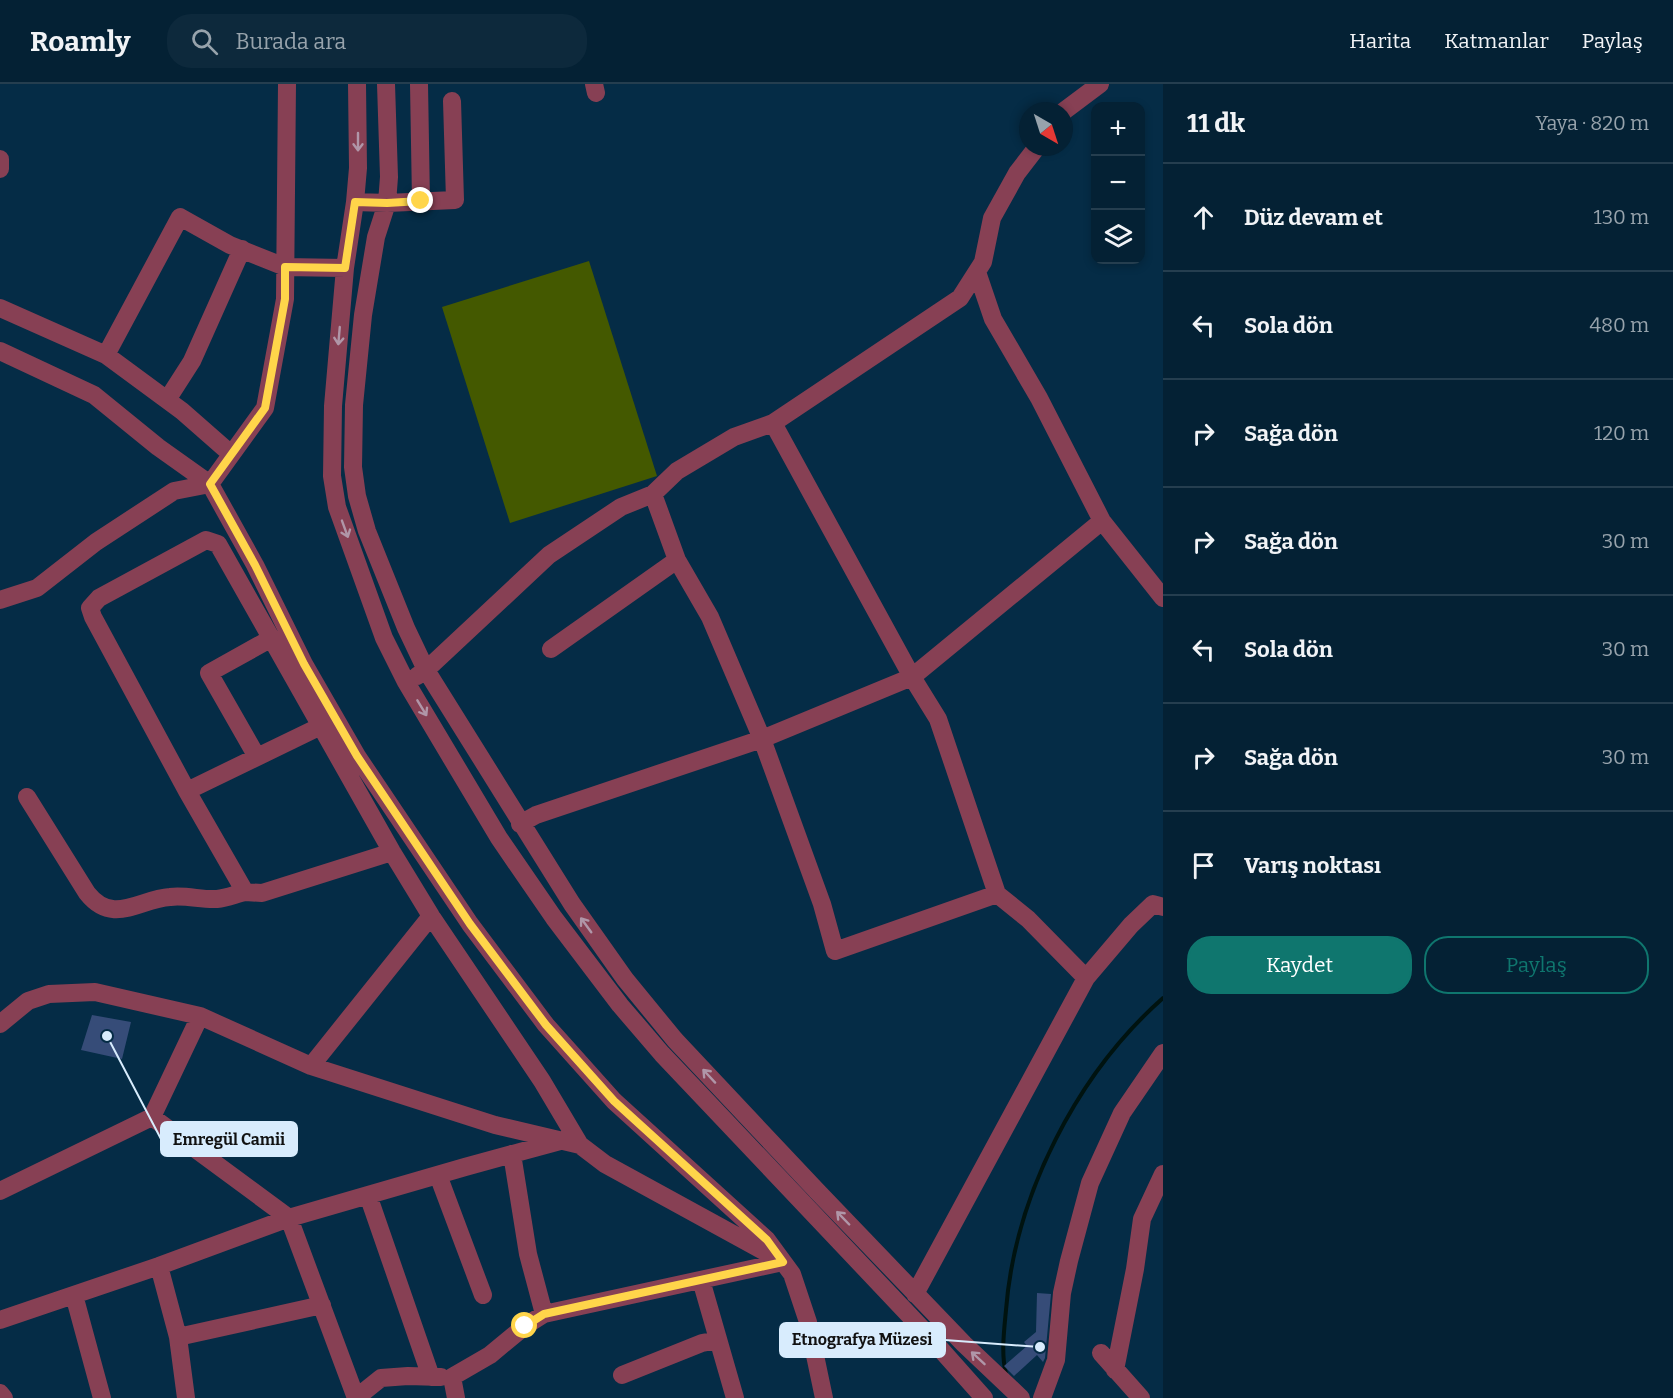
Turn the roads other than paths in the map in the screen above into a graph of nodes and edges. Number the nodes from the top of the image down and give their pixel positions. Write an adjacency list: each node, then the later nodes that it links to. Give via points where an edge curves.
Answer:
1 (287, 84): 15 (street)
2 (357, 84): 12 (street, one-way to 12)
3 (386, 84): 13 (street)
4 (419, 84): 11 (street)
5 (1100, 84): 7 (street)
6 (452, 101): 11 (street, via 455,200)
7 (1073, 104)
8 (1030, 156): 17 (street, via 992,218 983,262)
9 (0, 159): 10 (street)
10 (0, 169)
11 (421, 201): 13 (street)
12 (355, 202): 13 (street); 16 (street)
13 (387, 203): 32 (street, via 376,237 363,315 354,405 353,467 367,531)
14 (242, 249): 15 (street); 20 (street, via 180,216); 21 (street, via 192,361)
15 (285, 267): 16 (street); 23 (street, via 285,299 265,408)
16 (339, 268): 34 (street, one-way to 34, via 332,476 337,507 384,638)
17 (977, 272): 22 (street, via 960,298); 26 (street, via 993,319)
18 (0, 308): 20 (street)
19 (0, 351): 24 (street, via 94,394)
20 (106, 355): 21 (street)
21 (167, 400): 23 (street)
22 (773, 423): 25 (street, via 734,437 677,471); 33 (street)
23 (231, 454): 24 (street)
24 (210, 484): 29 (street, via 174,491 96,542 37,588); 60 (street, via 357,756 470,924 546,1025 614,1101 767,1240)
25 (653, 494): 27 (street); 32 (street, via 621,507 549,555)
26 (1102, 521): 28 (street); 33 (street)
27 (677, 560): 31 (street); 36 (street, via 710,617)
28 (1163, 598)
29 (0, 600)
30 (272, 639): 35 (street); 37 (street, via 209,673); 38 (street, via 218,544 206,540 99,598 90,608)
31 (552, 649)
32 (426, 670): 34 (street); 40 (street)
33 (912, 677): 36 (street); 43 (street, via 938,719)
34 (406, 682): 84 (street, one-way to 84, via 499,838 620,1005)
35 (321, 726): 37 (street); 41 (street)
36 (762, 739): 40 (street, via 536,815); 43 (street, via 822,904 835,951)
37 (257, 758): 38 (street)
38 (187, 791): 42 (street)
39 (27, 797): 42 (street, via 87,893 104,907 126,909 170,897 219,899)
40 (520, 824): 63 (street, one-way to 40, via 675,1040 625,979)
41 (392, 852): 42 (street, via 262,893); 45 (street)
42 (245, 892)
43 (997, 894): 46 (street, via 1028,919)
44 (1163, 907): 46 (street, via 1153,904)
45 (431, 916): 50 (street); 53 (street, via 542,1081)
46 (1086, 978): 63 (street)
47 (200, 1016): 48 (street, via 95,992 49,994 28,1001); 50 (street); 51 (street)
48 (0, 1024)
49 (1163, 1053): 86 (street, via 1122,1113 1090,1183 1062,1293 1056,1360)
50 (311, 1066): 52 (street, via 495,1125)
51 (152, 1117): 57 (street); 59 (street)
52 (562, 1141): 53 (street); 54 (street)
53 (580, 1145): 60 (street, via 604,1164)
54 (512, 1154): 56 (street); 67 (street, via 528,1254)
55 (1163, 1174): 72 (street, via 1142,1219)
56 (438, 1175): 58 (street); 65 (street)
57 (0, 1191)
58 (368, 1195): 59 (street); 74 (street)
59 (289, 1218): 61 (street); 66 (street)
60 (782, 1261): 62 (street); 83 (street, via 792,1274 808,1322)
61 (159, 1266): 64 (street); 69 (street)
62 (701, 1280): 67 (street); 70 (street)
63 (915, 1294): 85 (street, one-way to 63)
64 (74, 1295): 68 (street); 78 (street)
65 (483, 1295)
66 (322, 1305): 69 (street); 80 (street)
67 (544, 1314): 75 (street, via 490,1355)
68 (0, 1320)
69 (178, 1337): 79 (street)
70 (718, 1340): 73 (street); 82 (street)
71 (1101, 1353): 72 (street)
72 (1115, 1370): 87 (street)
73 (621, 1375)
74 (432, 1377): 75 (street); 80 (street, via 381,1378)
75 (452, 1377): 81 (street)
76 (0, 1393): 77 (street)
77 (4, 1398)
78 (102, 1398)
79 (186, 1398)
80 (356, 1398)
81 (456, 1398)
82 (735, 1398)
83 (824, 1398)
84 (984, 1398)
85 (1021, 1398)
86 (1041, 1398)
87 (1141, 1398)

